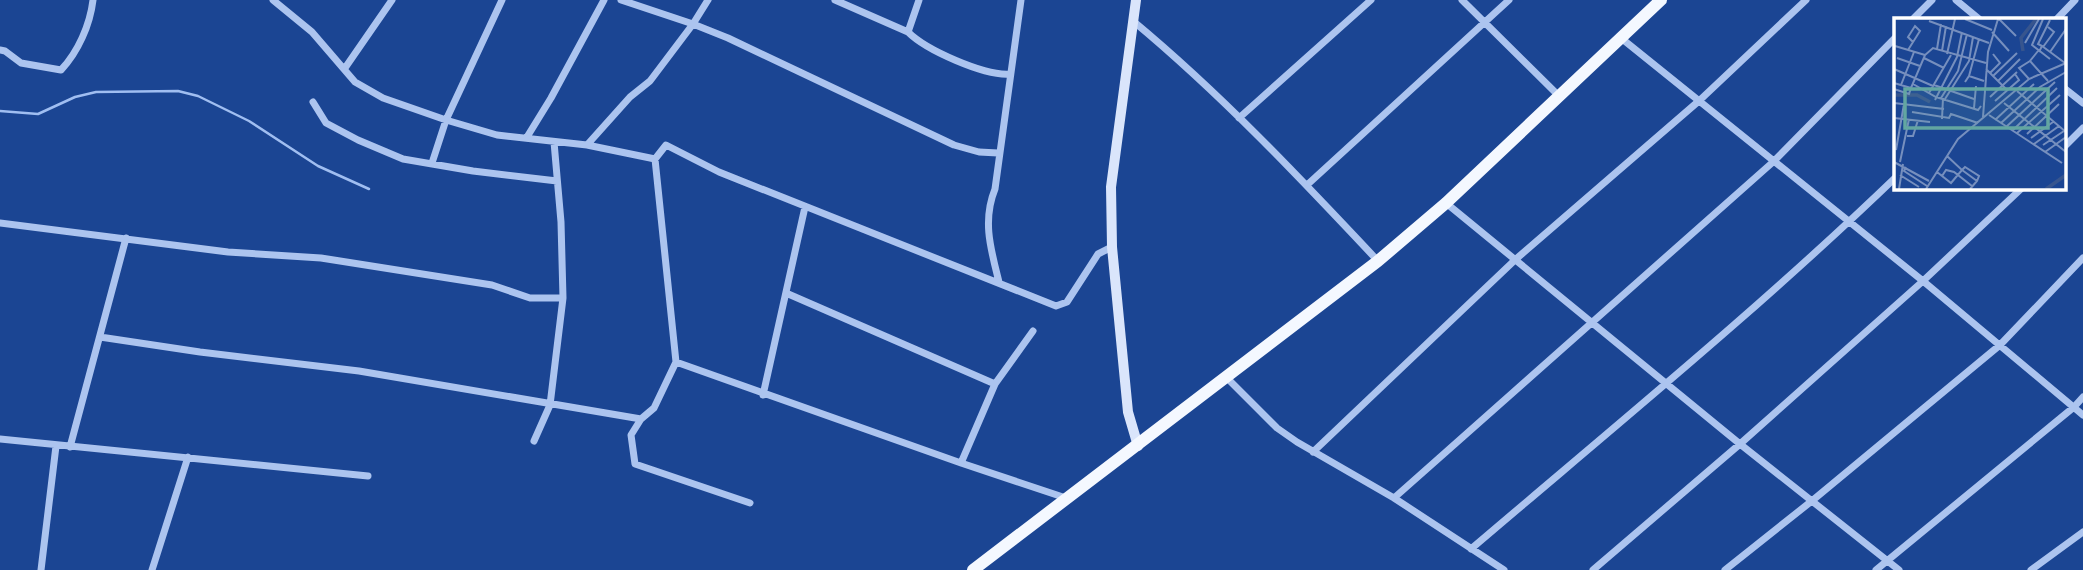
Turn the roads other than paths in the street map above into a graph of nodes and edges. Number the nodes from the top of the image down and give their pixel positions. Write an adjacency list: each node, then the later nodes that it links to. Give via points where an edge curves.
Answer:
1 (93, 0): 29 (street, via 71,60 61,71 20,63)
2 (273, 0): 30 (street, via 312,32)
3 (392, 0): 30 (street)
4 (502, 0): 38 (street)
5 (604, 0): 40 (street)
6 (621, 0): 25 (street)
7 (708, 0): 25 (street)
8 (835, 0): 26 (street)
9 (919, 0): 26 (street)
10 (1021, 0): 31 (street)
11 (1136, 0): 23 (street)
12 (1371, 0): 37 (street)
13 (1462, 0): 24 (street)
14 (1508, 0): 24 (street)
15 (1661, 0): 27 (main road)
16 (1806, 0): 34 (street)
17 (1932, 0): 20 (street)
18 (1956, 0): 21 (street)
19 (2075, 0): 22 (street)
20 (1914, 18)
21 (1978, 18)
22 (2058, 18)
23 (1133, 21): 37 (street); 57 (street, via 1111,187)
24 (1484, 22): 33 (street); 50 (street)
25 (693, 24): 42 (street, via 650,81); 44 (street, via 954,145)
26 (908, 32): 31 (street, via 962,62)
27 (1621, 38): 33 (main road); 34 (street)
28 (1894, 39): 46 (street)
29 (0, 50)
30 (345, 68): 38 (street, via 355,82 383,98)
31 (1010, 74): 44 (street)
32 (2066, 90): 36 (street)
33 (1558, 95): 52 (main road)
34 (1700, 100): 46 (street); 59 (street)
35 (313, 102): 47 (street, via 326,123 358,140 402,159)
36 (2083, 103)
37 (1239, 118): 50 (street)
38 (446, 120): 40 (street, via 497,135); 47 (street)
39 (2083, 128): 43 (street)
40 (527, 136): 41 (street)
41 (554, 142): 42 (street); 49 (street)
42 (587, 145): 45 (street)
43 (2066, 145)
44 (999, 153): 62 (street, via 988,238)
45 (654, 159): 53 (street, via 666,145); 69 (street)
46 (1773, 162): 54 (street); 65 (street)
47 (432, 163): 49 (street)
48 (1894, 179): 54 (street)
49 (557, 181): 64 (street)
50 (1307, 185): 60 (street)
51 (2021, 189): 61 (street)
52 (1446, 203): 59 (street); 60 (main road)
53 (805, 206): 62 (street); 63 (street)
54 (1849, 222): 61 (street); 71 (street)
55 (0, 223): 56 (street)
56 (126, 238): 64 (street, via 321,258 492,285 530,298); 67 (street)
57 (1112, 247): 62 (street, via 1098,254 1067,302 1056,306); 83 (street, via 1128,412)
58 (2083, 258): 68 (street)
59 (1516, 259): 65 (street); 85 (street)
60 (1378, 261): 70 (main road)
61 (1923, 281): 68 (street); 81 (street)
62 (999, 282)
63 (786, 293): 72 (street); 73 (street)
64 (563, 299): 75 (street)
65 (1590, 321): 71 (street); 89 (street)
66 (1033, 331): 72 (street)
67 (100, 337): 75 (street, via 359,371); 84 (street)
68 (2000, 345): 76 (street); 91 (street)
69 (676, 362): 73 (street); 78 (street, via 654,408)
70 (1226, 377): 83 (main road); 85 (street, via 1277,428)
71 (1665, 383): 81 (street); 94 (street)
72 (995, 384): 87 (street)
73 (762, 394): 87 (street)
74 (2083, 397): 76 (street)
75 (550, 405): 78 (street); 80 (street)
76 (2074, 407): 77 (street); 95 (street)
77 (2083, 415)
78 (641, 419): 92 (street, via 631,435 635,464)
79 (0, 439): 82 (street)
80 (534, 441)
81 (1740, 444): 91 (street); 100 (street)
82 (56, 446): 84 (street); 96 (street)
83 (1138, 446): 90 (main road)
84 (70, 447): 86 (street)
85 (1313, 452): 89 (street)
86 (188, 457): 88 (street); 97 (street)
87 (961, 463): 90 (street)
88 (368, 476)
89 (1394, 498): 94 (street)
90 (1069, 499): 98 (main road)
91 (1813, 500): 95 (street); 101 (street)
92 (750, 503)
93 (2083, 532): 104 (street)
94 (1471, 549): 99 (street)
95 (1888, 561): 102 (street); 103 (street)
96 (41, 570)
97 (152, 570)
98 (973, 570)
99 (1504, 570)
100 (1593, 570)
101 (1725, 570)
102 (1876, 570)
103 (1899, 570)
104 (2031, 570)

